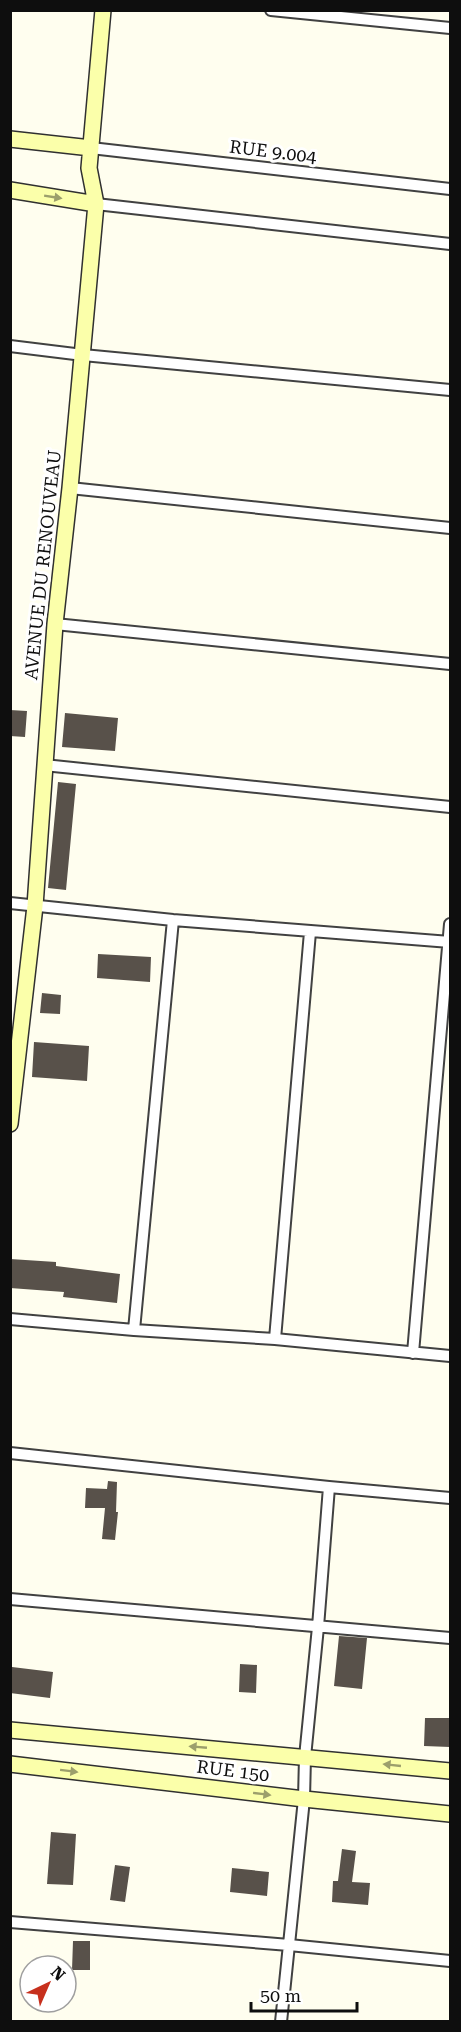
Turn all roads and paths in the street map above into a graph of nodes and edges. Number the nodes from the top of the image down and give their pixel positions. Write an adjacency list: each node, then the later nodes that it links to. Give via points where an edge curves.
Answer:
1 (103, 10): 5 (main road, AVENUE DU RENOUVEAU)
2 (271, 10): 3 (street)
3 (450, 28)
4 (10, 139): 5 (main road)
5 (91, 148): 6 (street, RUE 9.004); 8 (main road, AVENUE DU RENOUVEAU, via 89,168)
6 (450, 189)
7 (10, 190): 8 (main road, one-way to 8)
8 (96, 204): 9 (street); 11 (main road, AVENUE DU RENOUVEAU)
9 (450, 244)
10 (10, 345): 11 (street)
11 (83, 355): 12 (street); 13 (main road, AVENUE DU RENOUVEAU)
12 (450, 390)
13 (70, 488): 14 (street); 15 (main road, AVENUE DU RENOUVEAU)
14 (450, 528)
15 (55, 624): 16 (street); 17 (main road, AVENUE DU RENOUVEAU)
16 (450, 664)
17 (44, 765): 18 (street); 20 (main road, AVENUE DU RENOUVEAU)
18 (450, 807)
19 (10, 903): 20 (street)
20 (34, 906): 21 (street); 25 (main road, AVENUE DU RENOUVEAU)
21 (174, 920): 23 (street); 27 (street)
22 (450, 924): 24 (street)
23 (310, 932): 24 (street); 28 (street)
24 (450, 942): 29 (street)
25 (10, 1124)
26 (10, 1318): 27 (street)
27 (134, 1330): 28 (street)
28 (275, 1339): 29 (street)
29 (413, 1353): 30 (street)
30 (450, 1356)
31 (10, 1453): 32 (street)
32 (328, 1487): 33 (street); 35 (street)
33 (450, 1498)
34 (10, 1599): 35 (street)
35 (318, 1627): 36 (street); 38 (street)
36 (450, 1638)
37 (10, 1730): 38 (main road, RUE 150, one-way to 37)
38 (305, 1757): 40 (main road, RUE 150, one-way to 38); 41 (street)
39 (10, 1764): 41 (main road, RUE 150, one-way to 41)
40 (450, 1771)
41 (304, 1799): 42 (main road, RUE 150); 44 (street)
42 (450, 1814)
43 (10, 1922): 44 (street)
44 (289, 1945): 45 (street); 46 (street)
45 (450, 1961)
46 (281, 2022)

